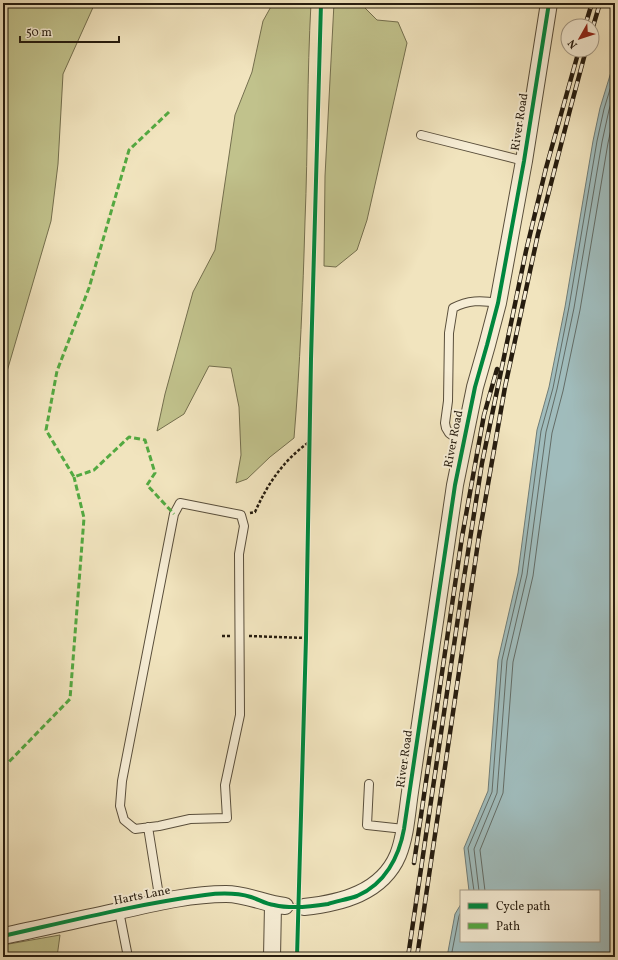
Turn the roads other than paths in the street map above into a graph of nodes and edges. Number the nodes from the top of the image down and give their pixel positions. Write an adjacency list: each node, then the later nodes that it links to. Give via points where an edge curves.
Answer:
1 (548, 3): 3 (street, River Road)
2 (421, 135): 3 (lane)
3 (524, 161): 4 (street, River Road)
4 (498, 303): 5 (street, River Road); 5 (lane, via 472,301 453,308 449,333 448,401 444,424 449,433)
5 (464, 439): 8 (street, River Road)
6 (369, 784): 8 (lane, via 367,825)
7 (148, 827): 7 (lane, via 135,829 124,820 120,806 122,781 174,514 180,503 241,515 244,526 239,554 240,715 225,785 227,818 190,819); 9 (lane)
8 (404, 829): 10 (street, River Road, via 397,855 390,868 372,887 358,895)
9 (160, 902): 11 (street, Harts Lane); 14 (street, Harts Lane, via 228,894 249,896 279,906)
10 (304, 907)
11 (119, 911): 12 (street, Harts Lane); 13 (lane)
12 (3, 936)
13 (128, 957)
14 (272, 957)

